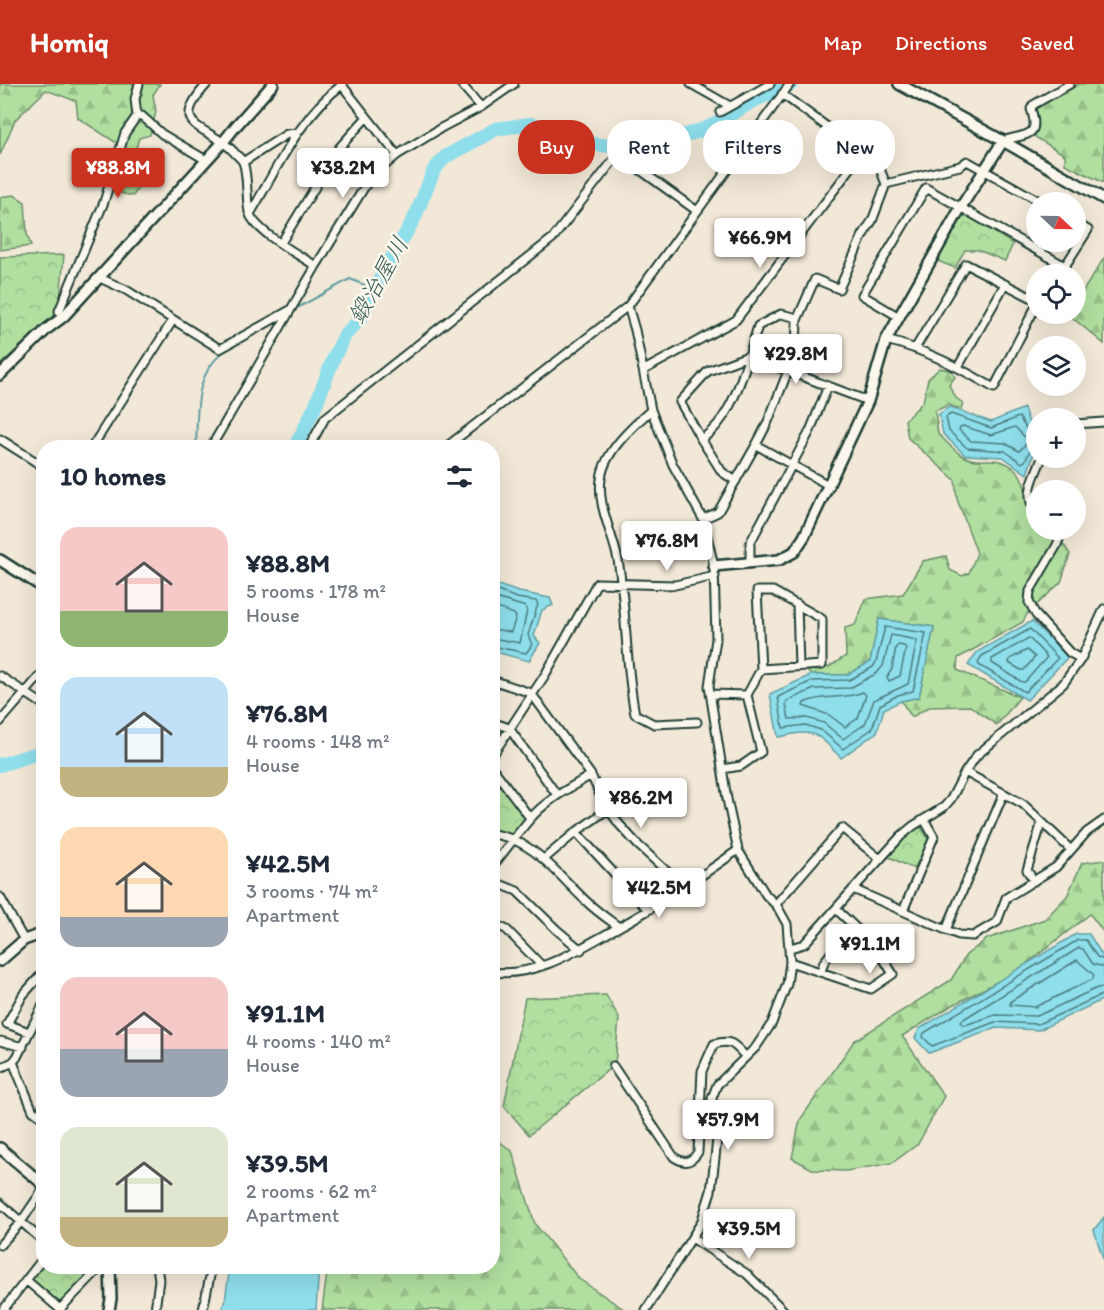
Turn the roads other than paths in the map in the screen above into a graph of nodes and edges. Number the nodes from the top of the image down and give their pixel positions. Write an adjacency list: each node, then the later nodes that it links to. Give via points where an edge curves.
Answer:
1 (139, 84): 16 (street, via 135,99)
2 (207, 84): 20 (street, via 190,106 190,118 196,127)
3 (273, 84): 20 (street)
4 (342, 84): 17 (street); 19 (street)
5 (461, 84): 14 (street)
6 (514, 84): 14 (street)
7 (691, 84): 13 (street)
8 (770, 84): 13 (street)
9 (790, 84): 12 (street)
10 (899, 84): 21 (street)
11 (1070, 84): 21 (street, via 1033,105 1032,132)
12 (783, 93): 18 (street); 32 (street)
13 (730, 106): 15 (street)
14 (481, 107): 22 (street)
15 (720, 112)
16 (137, 116): 23 (street); 44 (street, via 125,133 104,202 59,311)
17 (366, 118): 22 (street); 34 (street, via 339,148)
18 (820, 120)
19 (297, 133): 24 (street, via 287,134); 33 (street)
20 (224, 141): 23 (street); 24 (street)
21 (1004, 141): 25 (street); 30 (street)
22 (397, 155): 38 (street, via 370,178)
23 (206, 160): 39 (street)
24 (243, 162): 33 (street)
25 (983, 171): 28 (street, via 967,161); 29 (street); 31 (street)
26 (846, 174): 53 (street, via 736,320)
27 (882, 174): 28 (street)
28 (886, 184): 46 (street, via 839,289 815,279)
29 (1026, 194)
30 (1104, 200)
31 (961, 207): 35 (street); 45 (street); 45 (street, via 926,188 862,295)
32 (697, 211): 42 (street); 65 (street, via 625,159 615,158 553,238 325,418)
33 (250, 214): 34 (street, via 257,226)
34 (281, 243): 38 (street)
35 (1026, 244)
36 (1040, 252): 37 (street, via 1065,266)
37 (1074, 252)
38 (316, 266): 43 (street)
39 (100, 278): 44 (street); 47 (street)
40 (1005, 284): 41 (street); 50 (street, via 966,264); 52 (street)
41 (1026, 295)
42 (628, 306): 53 (street); 66 (street)
43 (290, 309): 47 (street, via 220,349); 64 (street)
44 (63, 317): 55 (street)
45 (898, 317): 49 (street)
46 (798, 318): 51 (street, via 781,315 758,326); 54 (street, via 796,352)
47 (173, 321): 63 (street)
48 (1027, 324): 52 (street, via 994,388)
49 (886, 340): 50 (street); 57 (street)
50 (916, 347): 52 (street)
51 (748, 356): 54 (street); 62 (street, via 732,401 712,432); 62 (street, via 708,371 680,402)
52 (958, 367)
53 (644, 370): 58 (street)
54 (788, 371): 56 (street); 67 (street)
55 (0, 375)
56 (828, 386): 57 (street); 69 (street)
57 (868, 401): 71 (street)
58 (651, 410): 72 (street, via 673,465); 79 (street, via 610,456 601,479)
59 (1104, 422): 60 (street)
60 (1086, 423)
61 (0, 439): 68 (street)
62 (701, 439): 70 (street, via 722,472)
63 (96, 440)
64 (215, 440)
65 (313, 440)
66 (455, 440)
67 (756, 445): 69 (street); 70 (street)
68 (36, 462)
69 (793, 466): 71 (street); 75 (street, via 750,543)
70 (736, 481): 72 (street, via 718,512)
71 (830, 486): 75 (street, via 794,552 778,560)
72 (703, 519): 76 (street)
73 (1058, 540): 82 (street, via 1030,591 1029,602 1070,653)
74 (0, 560): 78 (street)
75 (750, 562): 76 (street)
76 (714, 566): 77 (street)
77 (715, 576): 79 (street, via 675,585); 90 (street, via 716,639)
78 (36, 583)
79 (621, 583): 89 (street, via 597,583); 94 (street, via 634,714 654,724)
80 (797, 604): 83 (street); 83 (street, via 822,619 822,665); 84 (street, via 773,591 757,591)
81 (1104, 609): 82 (street)
82 (1081, 660): 99 (street, via 1063,684 976,755)
83 (800, 666): 84 (street)
84 (761, 669): 91 (street)
85 (0, 676): 88 (street)
86 (36, 680): 88 (street)
87 (500, 683): 89 (street)
88 (25, 692): 92 (street); 93 (street)
89 (531, 693): 96 (street); 100 (street)
90 (711, 694): 91 (street); 98 (street)
91 (747, 695): 98 (street, via 761,752 741,766)
92 (36, 700)
93 (0, 722)
94 (697, 722)
95 (500, 725): 96 (street)
96 (509, 728): 97 (street); 102 (street)
97 (500, 743)
98 (722, 769): 112 (street)
99 (965, 772): 103 (street); 106 (street, via 951,799)
100 (591, 775): 102 (street); 104 (street)
101 (500, 778): 105 (street)
102 (557, 795): 105 (street)
103 (1003, 795): 108 (street, via 1023,804); 129 (street)
104 (608, 809): 109 (street); 119 (street, via 638,845)
105 (530, 818): 111 (street)
106 (924, 819): 116 (street, via 907,830); 125 (street, via 934,837)
107 (1104, 820): 113 (street)
108 (1042, 822): 113 (street); 117 (street, via 1027,870)
109 (576, 832): 115 (street); 124 (street)
110 (500, 836): 111 (street)
111 (515, 840): 114 (street); 115 (street)
112 (738, 850): 119 (street); 122 (street)
113 (1071, 850): 117 (street, via 1056,867)
114 (500, 858)
115 (544, 859): 127 (street, via 586,902)
116 (880, 859): 120 (street); 122 (street, via 842,828)
117 (1034, 880): 129 (street, via 1006,898 997,922 985,930 973,936)
118 (500, 884): 133 (street, via 517,891)
119 (684, 887): 124 (street)
120 (853, 890): 123 (street); 125 (street)
121 (1, 900): 131 (street)
122 (776, 904): 132 (street, via 788,924)
123 (836, 909): 128 (street); 132 (street, via 804,944)
124 (648, 910): 127 (street)
125 (903, 911): 129 (street)
126 (500, 926): 136 (street)
127 (619, 927): 133 (street)
128 (853, 927): 137 (street, via 824,962); 137 (street, via 877,948 893,974 871,989)
129 (945, 930)
130 (36, 936): 131 (street)
131 (24, 940): 134 (street)
132 (790, 948): 135 (street)
133 (581, 950): 136 (street)
134 (0, 961)
135 (790, 962): 137 (street); 144 (street, via 788,984 772,1023)
136 (542, 966): 138 (street)
137 (821, 972)
138 (500, 973)
139 (36, 980): 141 (street, via 23,995 8,1024)
140 (36, 1018): 141 (street)
141 (29, 1032): 143 (street)
142 (0, 1041): 143 (street)
143 (23, 1047): 145 (street)
144 (745, 1056): 146 (street, via 734,1044 714,1044 702,1071 698,1152 687,1162 674,1157); 155 (street, via 717,1084 712,1098 717,1139 711,1191)
145 (13, 1062): 147 (street); 148 (street)
146 (613, 1066)
147 (0, 1068)
148 (36, 1113)
149 (0, 1148): 150 (street)
150 (36, 1179)
151 (36, 1199): 153 (street)
152 (0, 1203): 153 (street)
153 (21, 1222): 154 (street); 156 (street)
154 (36, 1235)
155 (692, 1238): 168 (street); 169 (street, via 747,1274)
156 (0, 1245)
157 (36, 1267): 162 (street)
158 (94, 1274): 164 (street)
159 (109, 1274): 165 (street)
160 (158, 1274): 166 (street)
161 (210, 1274): 167 (street)
162 (26, 1280): 163 (street); 164 (street)
163 (5, 1309)
164 (61, 1310)
165 (109, 1310)
166 (155, 1310)
167 (203, 1310)
168 (646, 1310)
169 (783, 1310)

